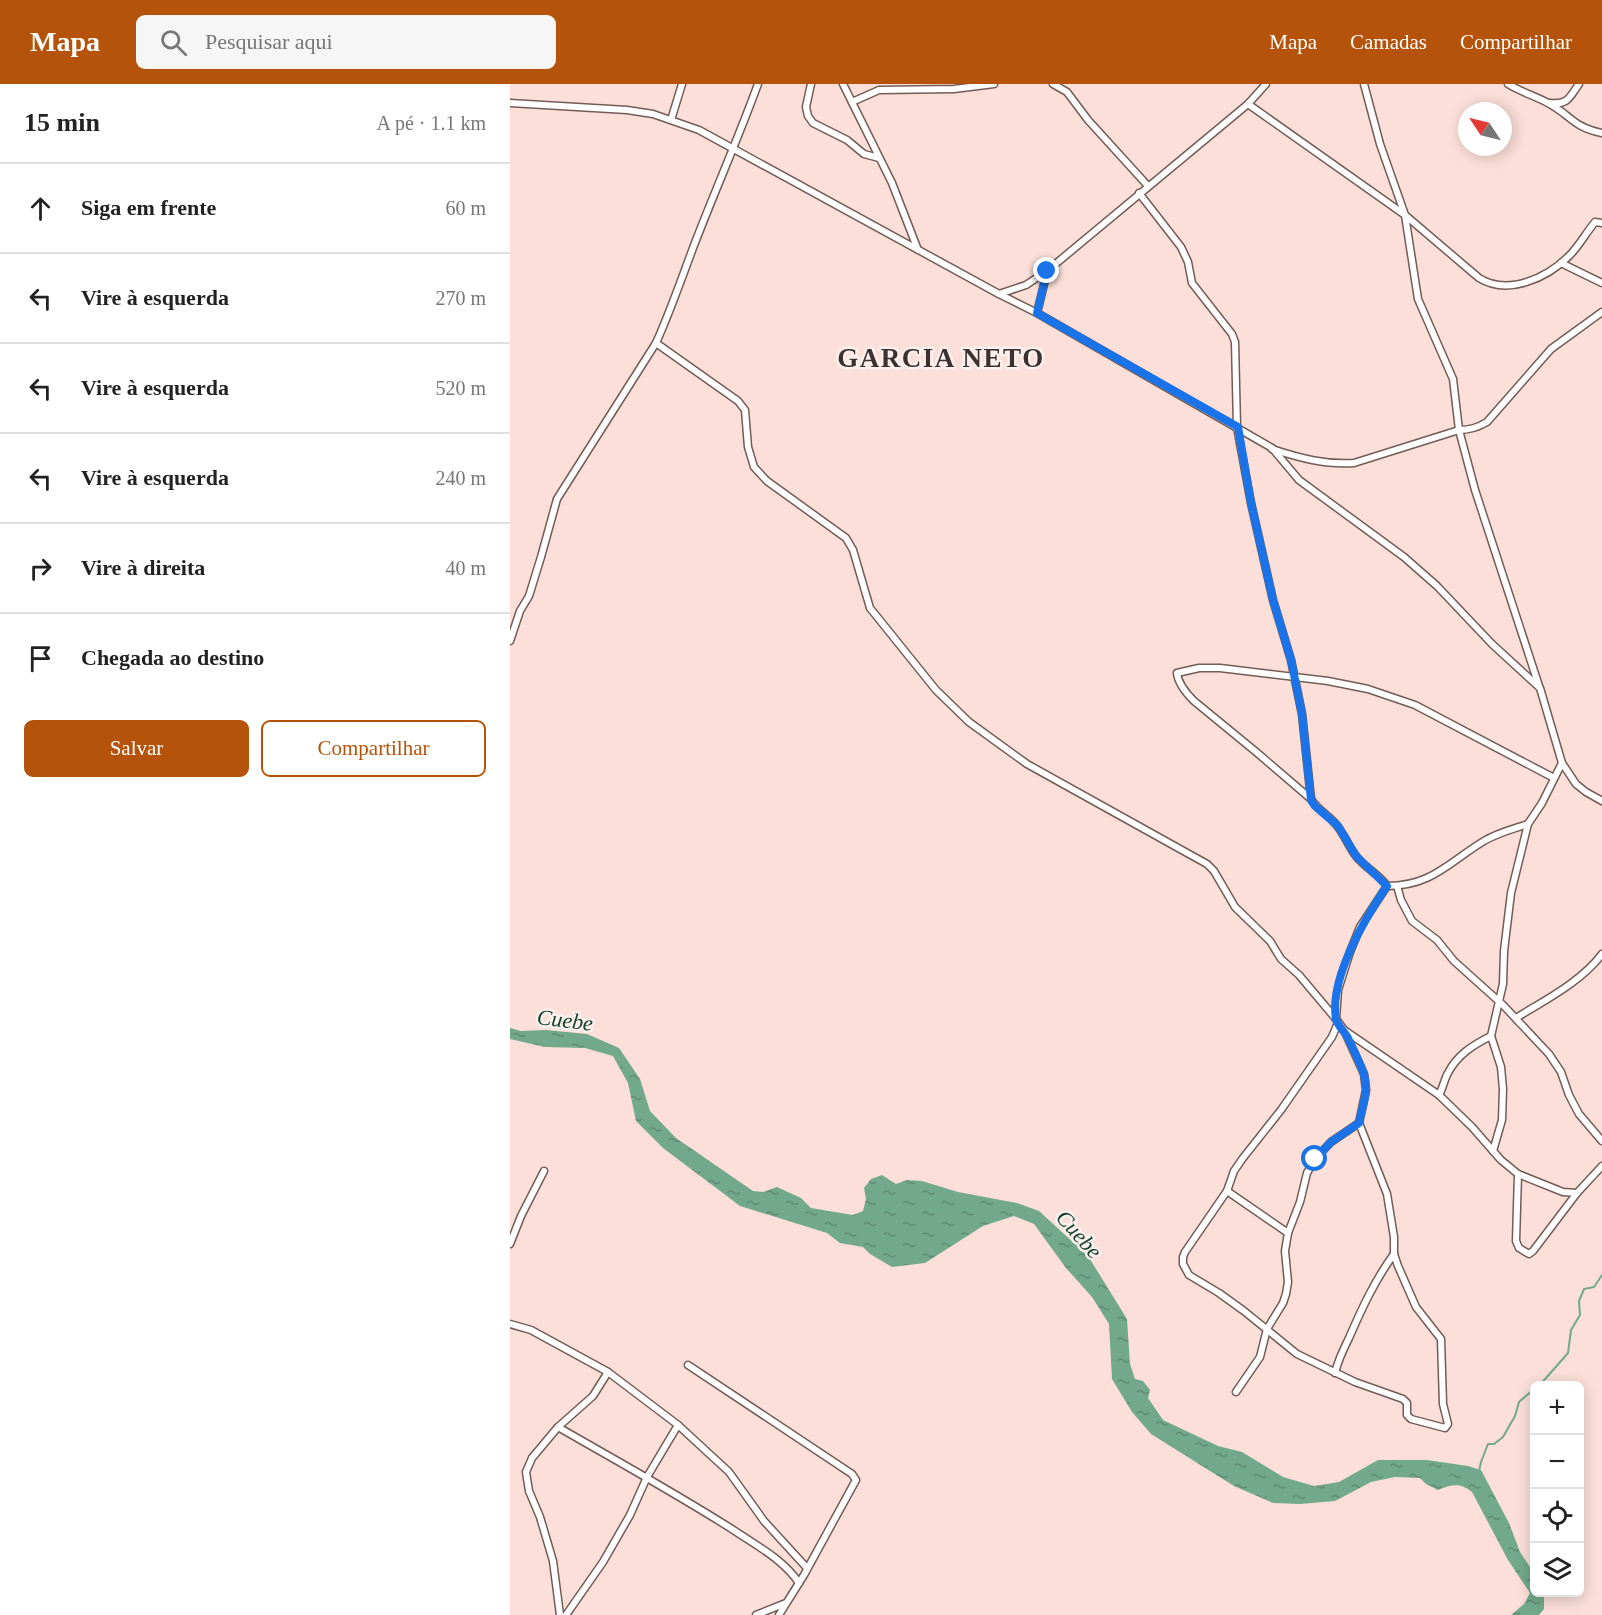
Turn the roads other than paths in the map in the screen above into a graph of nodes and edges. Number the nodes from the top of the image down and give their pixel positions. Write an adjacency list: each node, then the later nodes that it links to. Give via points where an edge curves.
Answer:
1 (682, 84): 16 (street)
2 (758, 84): 18 (street)
3 (811, 84): 19 (street, via 806,107 813,123)
4 (843, 84): 12 (street)
5 (994, 84): 11 (street)
6 (1053, 84): 20 (street, via 1067,92)
7 (1266, 84): 15 (street)
8 (1364, 84): 22 (street)
9 (1508, 84): 14 (street)
10 (1579, 84): 14 (street, via 1565,102)
11 (926, 86): 12 (street, via 879,90)
12 (852, 102): 19 (street)
13 (510, 103): 16 (street, via 627,110)
14 (1549, 103): 17 (street, via 1575,124)
15 (1248, 104): 20 (street); 22 (street)
16 (671, 120): 18 (street)
17 (1602, 133)
18 (734, 148): 24 (street); 31 (street)
19 (879, 158): 24 (street)
20 (1148, 186): 21 (street)
21 (1139, 193): 26 (street); 32 (street, via 1181,247 1192,283 1232,334)
22 (1405, 215): 25 (street, via 1479,278 1493,285 1529,282); 33 (street, via 1418,298 1453,380)
23 (1602, 223): 25 (street, via 1595,222)
24 (919, 250): 28 (street)
25 (1561, 263): 27 (street)
26 (1047, 271): 28 (street, via 1026,285); 30 (street)
27 (1602, 283)
28 (999, 294): 30 (street)
29 (1602, 312): 33 (street, via 1551,349 1487,422 1471,430)
30 (1037, 313): 32 (street)
31 (656, 343): 35 (street, via 557,499 529,596); 48 (street, via 738,401 745,410 754,467 767,481 846,538 870,608 936,690 969,722 1027,764 1207,864 1239,913 1270,941 1281,959)
32 (1238, 427): 34 (street); 36 (street, via 1253,514)
33 (1459, 430): 34 (street, via 1354,463 1307,460); 37 (street)
34 (1272, 448): 37 (street, via 1299,480 1437,586)
35 (510, 641)
36 (1295, 678): 39 (street, via 1368,689 1415,705); 40 (street); 40 (street, via 1220,668 1199,668 1176,675 1194,701)
37 (1540, 688): 38 (street)
38 (1562, 764): 39 (street); 41 (street, via 1576,784)
39 (1554, 778): 42 (street)
40 (1311, 800): 43 (street, via 1338,826 1356,856)
41 (1602, 801)
42 (1528, 824): 44 (street, via 1496,834 1427,879); 46 (street, via 1507,917 1503,984)
43 (1387, 886): 44 (street); 48 (street, via 1360,927 1350,952 1338,990)
44 (1397, 886): 46 (street, via 1407,916)
45 (1602, 954): 47 (street, via 1589,968)
46 (1498, 1001): 47 (street); 50 (street)
47 (1516, 1018): 53 (street, via 1549,1054 1579,1114)
48 (1337, 1021): 49 (street); 58 (street, via 1332,1037 1234,1171)
49 (1344, 1030): 51 (street); 52 (street, via 1364,1074 1366,1090)
50 (1491, 1036): 51 (street, via 1469,1047 1457,1059); 54 (street, via 1503,1089 1502,1120)
51 (1439, 1095): 54 (street)
52 (1359, 1123): 62 (street, via 1331,1142 1315,1159); 64 (street, via 1387,1194)
53 (1602, 1141)
54 (1493, 1151): 57 (street)
55 (1602, 1166): 60 (street)
56 (544, 1171): 63 (street)
57 (1518, 1174): 59 (street); 61 (street, via 1516,1240 1527,1253 1533,1251)
58 (1227, 1191): 62 (street); 66 (street, via 1185,1251 1183,1264 1194,1280 1219,1293)
59 (1563, 1192): 60 (street); 61 (street)
60 (1577, 1193): 61 (street)
61 (1568, 1206)
62 (1288, 1233): 66 (street, via 1286,1294)
63 (510, 1244)
64 (1394, 1254): 69 (street, via 1367,1298); 69 (street, via 1416,1307 1441,1339 1443,1404 1448,1425 1411,1419 1403,1399)
65 (510, 1324): 68 (street, via 531,1330)
66 (1267, 1329): 69 (street, via 1297,1354); 70 (street, via 1260,1358)
67 (688, 1365): 74 (street, via 855,1476 856,1483)
68 (608, 1372): 71 (street); 72 (street, via 593,1396)
69 (1335, 1373)
70 (1236, 1392)
71 (678, 1425): 73 (street); 74 (street, via 729,1472 764,1521)
72 (558, 1427): 73 (street); 77 (street, via 532,1458 526,1472 553,1561)
73 (647, 1478): 75 (street, via 764,1551); 78 (street, via 603,1562)
74 (807, 1569): 75 (street)
75 (799, 1582): 76 (street)
76 (786, 1603): 79 (street); 80 (street)
77 (560, 1615)
78 (566, 1615)
79 (756, 1615)
80 (779, 1615)

